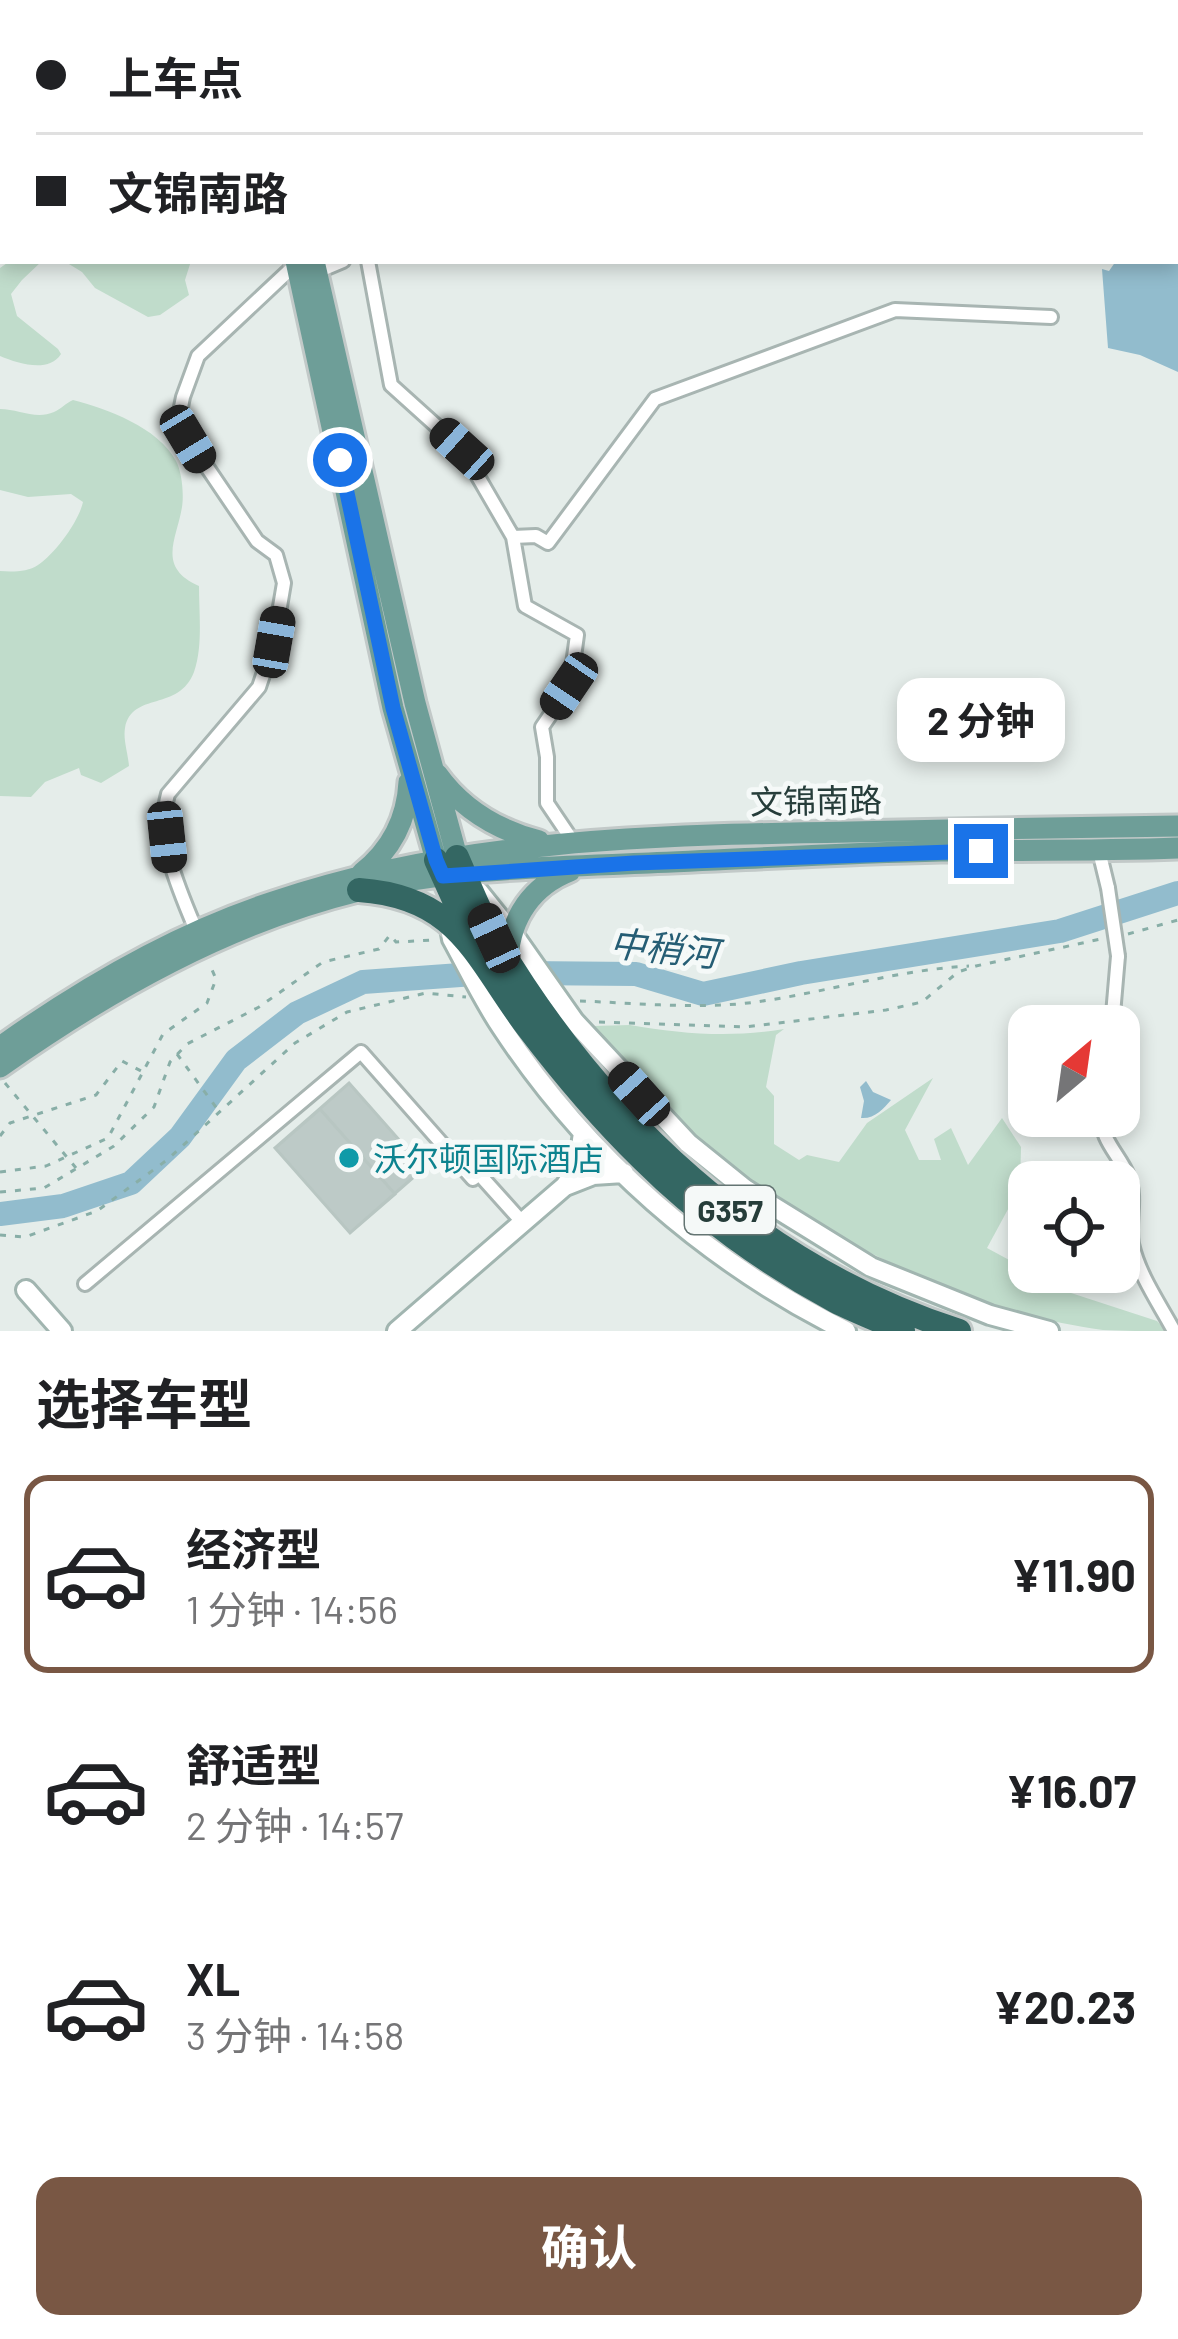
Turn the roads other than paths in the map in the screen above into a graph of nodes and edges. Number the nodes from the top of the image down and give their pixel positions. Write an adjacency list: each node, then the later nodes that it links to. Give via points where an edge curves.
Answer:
1 (306, 264): 5 (main road); 6 (main road); 15 (street, via 197,356 180,412 207,471 276,555 284,583 260,687 164,808 170,866)
2 (369, 264): 4 (street, via 391,385 462,449)
3 (1051, 316): 4 (street, via 895,310 655,400 548,543)
4 (513, 537): 8 (street, via 525,606 577,635 569,686 542,727 547,802)
5 (409, 764): 12 (main road); 13 (main road, via 400,825)
6 (433, 767): 8 (main road, via 484,819 537,841); 12 (main road)
7 (1178, 826): 8 (main road, 文锦南路)
8 (575, 844): 12 (main road, 文锦南路)
9 (1178, 848): 10 (main road, 文锦南路)
10 (1099, 851): 11 (main road, 文锦南路); 16 (street, bridge, via 1118,956)
11 (598, 865): 12 (main road, 文锦南路); 14 (main road, via 541,887)
12 (450, 867): 13 (main road); 14 (highway, G357); 14 (street)
13 (357, 884): 14 (highway); 15 (main road)
14 (486, 939): 17 (highway, G357); 18 (highway, G357); 18 (street, via 486,999)
15 (200, 940): 19 (main road, via 64,1001); 20 (main road)
16 (1114, 1005)
17 (563, 1022): 32 (highway, G357, via 581,1063 653,1146 718,1202 847,1284); 33 (street, via 745,1189 871,1267)
18 (513, 1025): 21 (street, via 544,1086); 31 (highway, G357, via 705,1214 836,1302)
19 (0, 1047)
20 (0, 1066)
21 (583, 1132): 23 (street); 24 (street)
22 (1106, 1137): 34 (street, via 1129,1177 1138,1264)
23 (624, 1173): 24 (street); 30 (street, via 712,1251)
24 (565, 1186): 25 (street)
25 (523, 1222): 26 (street, via 478,1174 473,1179 361,1052); 29 (street)
26 (85, 1284)
27 (26, 1289): 28 (street)
28 (62, 1331)
29 (397, 1331)
30 (846, 1331)
31 (902, 1331)
32 (959, 1331)
33 (1049, 1331)
34 (1174, 1331)

